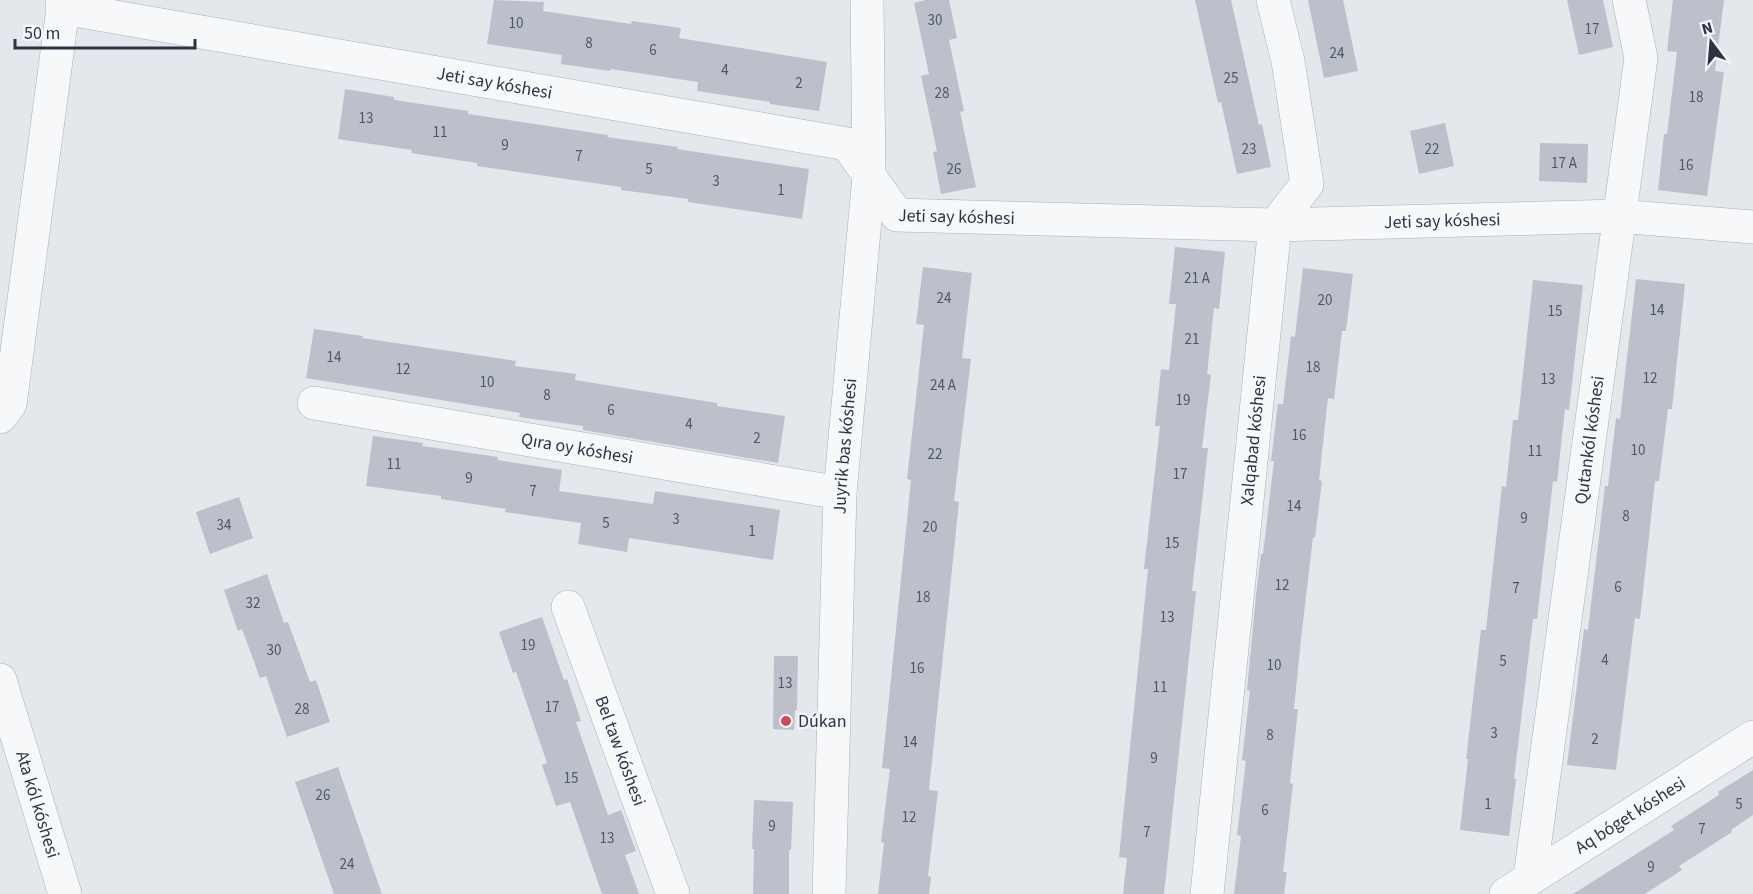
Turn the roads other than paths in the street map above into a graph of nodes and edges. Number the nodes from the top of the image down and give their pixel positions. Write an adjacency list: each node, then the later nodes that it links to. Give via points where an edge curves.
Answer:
1 (867, 0): 5 (street, Juyrik bas kóshesi)
2 (1273, 0): 7 (street, via 1288,61 1307,184)
3 (1629, 0): 6 (street, Qutankól kóshesi, via 1641,58)
4 (63, 4): 5 (street, Jeti say kóshesi, via 847,144); 10 (street, via 10,404)
5 (869, 176): 7 (street, Jeti say kóshesi, via 897,215); 11 (street, Juyrik bas kóshesi)
6 (1618, 216): 7 (street, Jeti say kóshesi); 8 (street, Jeti say kóshesi); 15 (street, Qutankól kóshesi)
7 (1275, 225): 19 (street, Xalqabad kóshesi)
8 (1753, 226)
9 (314, 403): 11 (street, Qıra oy kóshesi)
10 (0, 417)
11 (840, 493): 18 (street, Juyrik bas kóshesi)
12 (568, 607): 17 (street, Bel taw kóshesi)
13 (0, 680): 16 (street, Ata kól kóshesi)
14 (1753, 736): 15 (street, Aq bóget kóshesi)
15 (1518, 886)
16 (66, 894)
17 (673, 894)
18 (828, 894)
19 (1207, 894)

